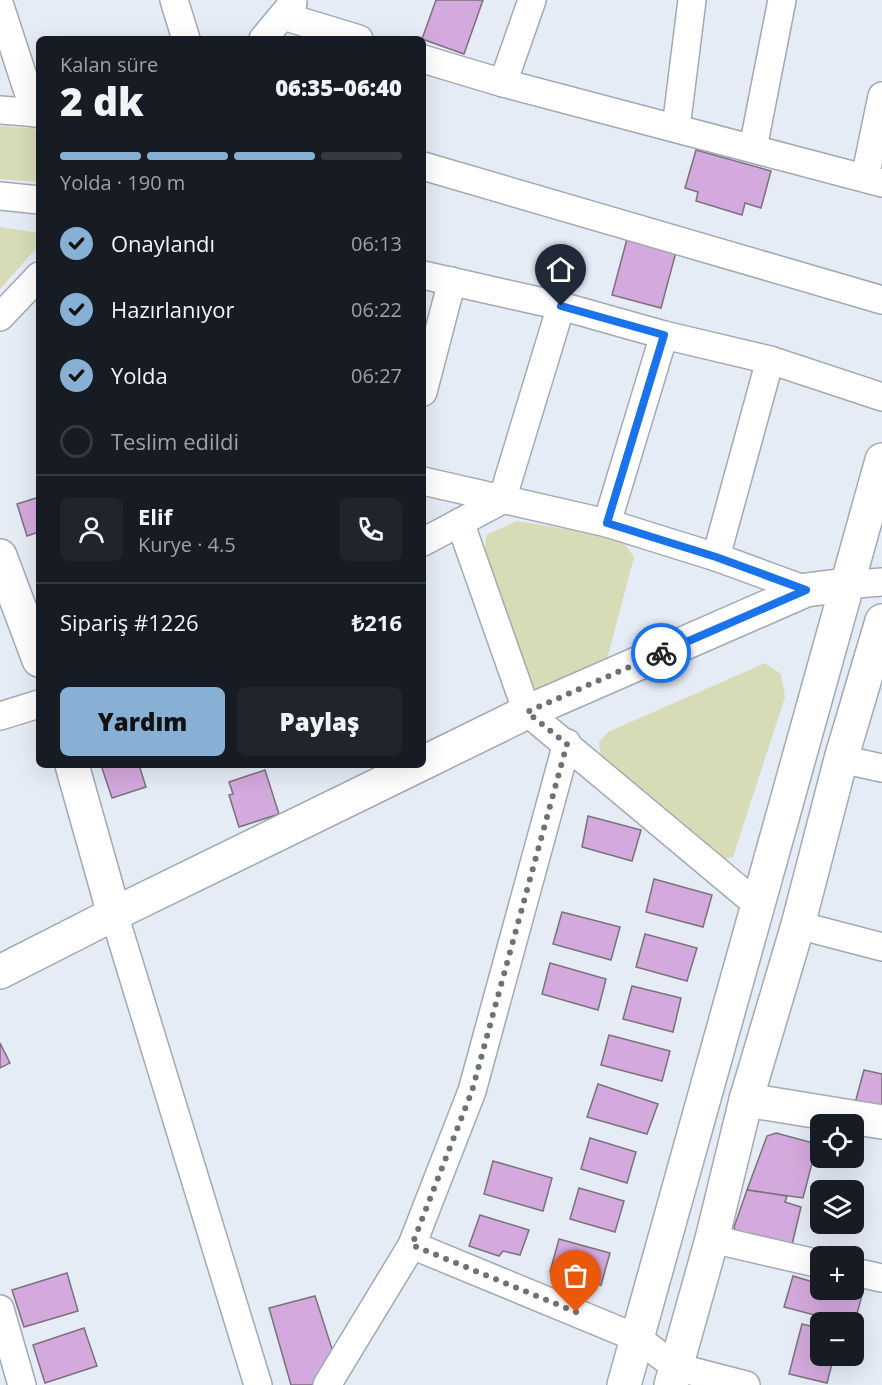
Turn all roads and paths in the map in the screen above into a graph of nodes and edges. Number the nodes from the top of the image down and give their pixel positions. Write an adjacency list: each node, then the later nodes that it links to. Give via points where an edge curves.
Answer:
1 (174, 0): 7 (street)
2 (532, 0): 11 (street)
3 (692, 0): 16 (street)
4 (782, 0): 17 (street)
5 (0, 6): 14 (street)
6 (289, 8): 8 (street); 9 (street)
7 (185, 36)
8 (266, 36)
9 (352, 36)
10 (426, 60): 11 (street)
11 (503, 83): 16 (street)
12 (882, 96): 19 (street)
13 (0, 110): 15 (street)
14 (36, 110)
15 (36, 113)
16 (676, 128): 17 (street)
17 (753, 148): 19 (street)
18 (426, 167): 25 (street)
19 (873, 180)
20 (0, 196): 21 (street)
21 (36, 200)
22 (426, 276): 24 (street)
23 (36, 279): 27 (street)
24 (452, 281): 26 (street); 30 (street)
25 (882, 300)
26 (561, 306): 28 (street); 34 (street)
27 (0, 316)
28 (664, 335): 29 (street); 36 (street)
29 (770, 360): 31 (street); 39 (street)
30 (426, 381)
31 (882, 397)
32 (882, 460): 41 (street)
33 (426, 482): 34 (street)
34 (502, 500): 35 (street); 36 (street)
35 (460, 522): 37 (street); 46 (street)
36 (607, 523): 39 (street)
37 (426, 540)
38 (0, 556): 44 (street)
39 (716, 557): 42 (street)
40 (882, 582): 41 (street)
41 (846, 585): 42 (street); 54 (street)
42 (806, 590): 46 (street)
43 (882, 621): 49 (street)
44 (36, 652)
45 (36, 705): 47 (street)
46 (527, 712): 48 (street); 50 (street)
47 (0, 716)
48 (567, 744): 54 (street); 62 (street, via 472,1091)
49 (841, 759): 53 (street); 56 (street)
50 (426, 762)
51 (73, 768): 55 (street)
52 (413, 768): 55 (street)
53 (882, 768)
54 (759, 906): 67 (street)
55 (114, 914): 58 (street); 70 (street)
56 (798, 925): 57 (street); 59 (street)
57 (882, 947)
58 (0, 972)
59 (746, 1100): 60 (street); 61 (street)
60 (882, 1122)
61 (712, 1239): 63 (street); 68 (street)
62 (412, 1245): 67 (street); 71 (street)
63 (810, 1262)
64 (864, 1274): 65 (street)
65 (882, 1278)
66 (0, 1309): 69 (street)
67 (637, 1338): 68 (street); 72 (street)
68 (674, 1376): 73 (street)
69 (22, 1385)
70 (258, 1385)
71 (327, 1385)
72 (624, 1385)
73 (746, 1385)

